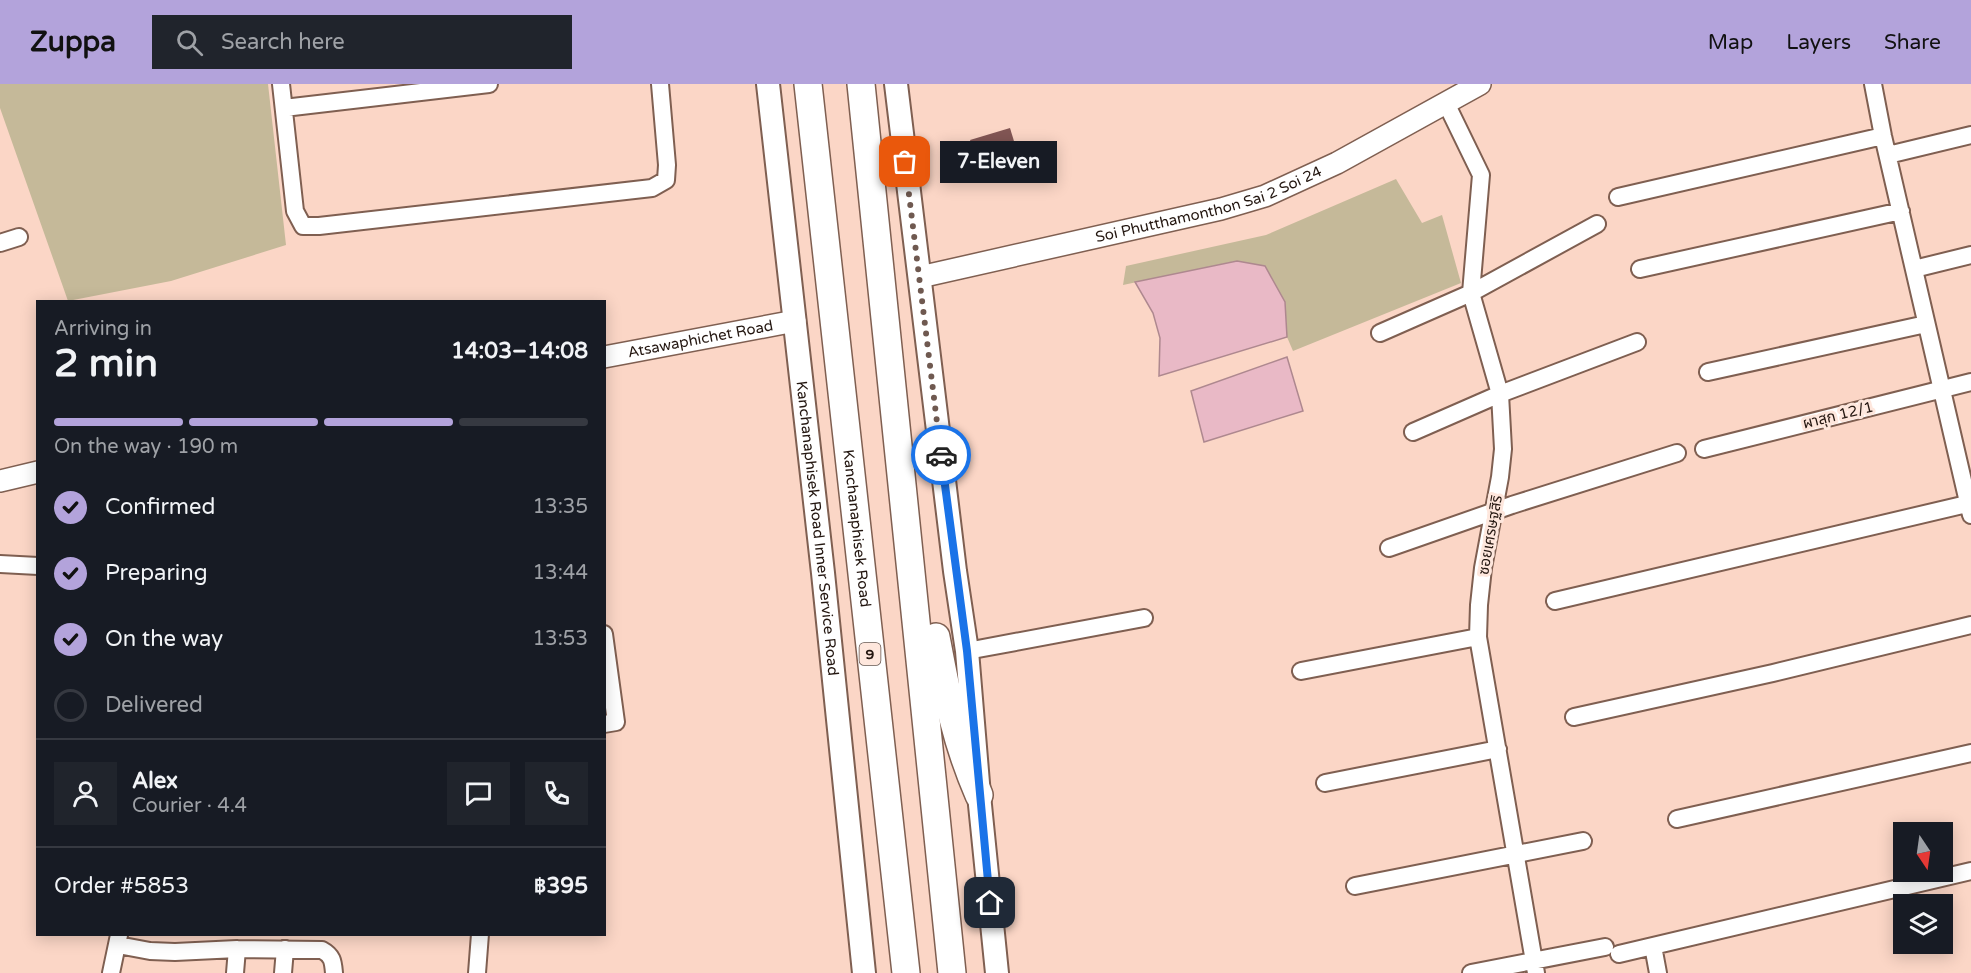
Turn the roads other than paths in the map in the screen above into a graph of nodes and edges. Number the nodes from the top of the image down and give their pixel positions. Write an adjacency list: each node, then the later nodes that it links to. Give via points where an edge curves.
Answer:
1 (281, 84): 11 (street)
2 (489, 84): 11 (street)
3 (660, 84): 11 (street, via 666,180 651,188 319,226 303,226 295,211)
4 (768, 84): 25 (main road, Kanchanaphisek Road Inner Service Road)
5 (808, 84): 63 (highway, Kanchanaphisek Road / 9)
6 (861, 84): 44 (highway)
7 (896, 84): 23 (main road)
8 (1480, 84): 10 (street, Soi Phutthamonthon Sai 2 Soi 24)
9 (1873, 84): 13 (street)
10 (1446, 103): 23 (street, Soi Phutthamonthon Sai 2 Soi 24, via 1337,163 1265,196 1221,210); 24 (street, ซอยเศรษฐสิริ, via 1480,175)
11 (284, 108)
12 (1971, 135): 14 (street)
13 (1883, 136): 14 (street); 15 (street)
14 (1888, 155): 16 (street)
15 (1618, 197)
16 (1901, 211): 21 (street); 22 (street)
17 (1597, 224): 24 (street)
18 (20, 237): 19 (street)
19 (0, 243)
20 (1971, 255): 22 (street)
21 (1640, 269)
22 (1914, 269): 26 (street)
23 (920, 277): 50 (main road)
24 (1472, 293): 27 (street); 33 (street, ซอยเศรษฐสิริ)
25 (795, 321): 29 (street, Atsawaphichet Road); 75 (main road, Kanchanaphisek Road Inner Service Road)
26 (1926, 324): 30 (street); 32 (street)
27 (1380, 333)
28 (1636, 342): 33 (street)
29 (606, 357)
30 (1708, 372)
31 (1971, 382): 32 (street, ผาสุก 12/1)
32 (1941, 389): 35 (street, ผาสุก 12/1); 39 (street)
33 (1500, 394): 34 (street); 40 (street, ซอยเศรษฐสิริ, via 1503,449)
34 (1413, 432)
35 (1704, 448)
36 (1677, 453): 40 (street)
37 (36, 472): 38 (street)
38 (0, 481)
39 (1970, 507): 45 (street)
40 (1494, 512): 41 (street); 48 (street, ซอยเศรษฐสิริ, via 1479,605)
41 (1389, 548)
42 (0, 564): 43 (street)
43 (36, 566)
44 (914, 584): 57 (highway, via 933,622 953,725); 78 (highway)
45 (1555, 601)
46 (1144, 618): 50 (street)
47 (1971, 625): 52 (street)
48 (1478, 638): 51 (street); 54 (street, ซอยเศรษฐสิริ)
49 (606, 649): 53 (street, via 616,722)
50 (967, 651): 57 (main road)
51 (1301, 671)
52 (1574, 717)
53 (606, 724)
54 (1498, 749): 56 (street); 60 (street, ซอยเศรษฐสิริ)
55 (1971, 753): 58 (street)
56 (1325, 783)
57 (979, 795): 79 (main road)
58 (1677, 819)
59 (1583, 841): 60 (street)
60 (1516, 855): 62 (street); 69 (street, ซอยเศรษฐสิริ)
61 (1971, 871): 66 (street)
62 (1355, 886)
63 (896, 892): 76 (highway); 77 (highway, Kanchanaphisek Road / 9)
64 (480, 936): 74 (street)
65 (119, 940): 67 (street, via 150,951); 70 (street)
66 (1653, 946): 69 (street, via 1612,950); 81 (street)
67 (237, 949): 68 (street); 71 (street)
68 (285, 949): 72 (street); 73 (street, via 322,950 330,954)
69 (1535, 967): 80 (street)
70 (111, 973)
71 (235, 973)
72 (283, 973)
73 (333, 973)
74 (477, 973)
75 (864, 973)
76 (887, 973)
77 (906, 973)
78 (952, 973)
79 (997, 973)
80 (1471, 973)
81 (1658, 973)

